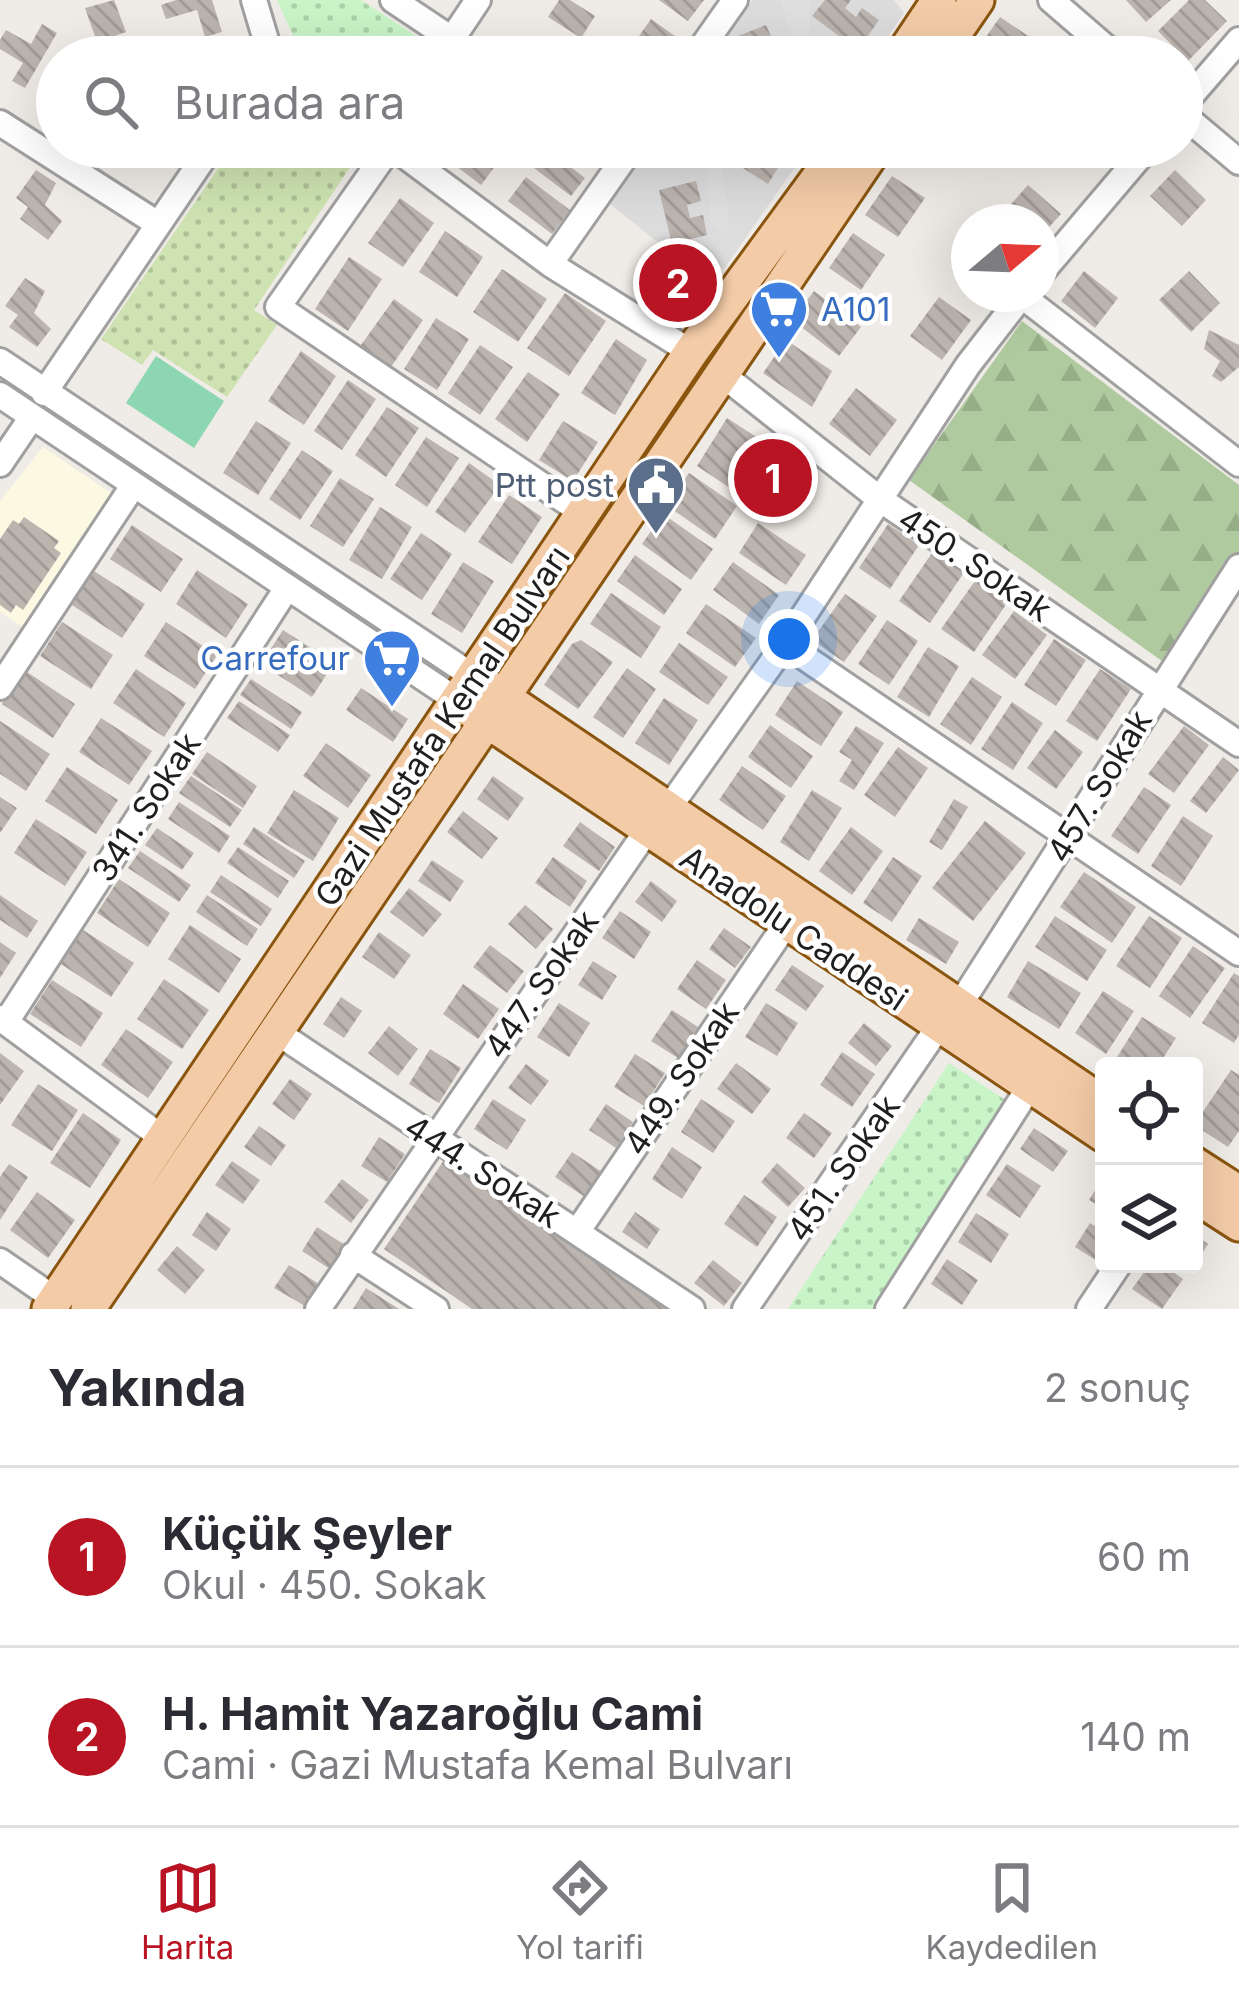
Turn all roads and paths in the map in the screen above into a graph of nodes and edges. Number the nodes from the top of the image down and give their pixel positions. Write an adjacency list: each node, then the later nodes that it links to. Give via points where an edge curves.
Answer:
1 (254, 0): 8 (street)
2 (393, 0): 9 (street)
3 (478, 0): 10 (street)
4 (735, 0): 11 (street)
5 (939, 0): 12 (main road)
6 (977, 0): 13 (main road)
7 (1051, 0): 14 (street)
8 (265, 36)
9 (433, 36)
10 (453, 36)
11 (710, 36)
12 (915, 36)
13 (952, 36)
14 (1093, 36)
15 (1239, 40): 16 (street)
16 (1203, 84)
17 (0, 123): 19 (street)
18 (1203, 130): 20 (street)
19 (36, 146)
20 (1239, 163)
21 (70, 168): 29 (street)
22 (197, 168): 29 (street)
23 (376, 168): 44 (street, via 278,307)
24 (420, 168): 31 (street)
25 (617, 168): 31 (street)
26 (826, 168): 34 (main road, Gazi Mustafa Kemal Bulvarı)
27 (861, 168): 36 (main road, Gazi Mustafa Kemal Bulvarı)
28 (1130, 168): 30 (street)
29 (158, 224): 37 (street)
30 (1059, 252)
31 (550, 264): 34 (street)
32 (1009, 312): 43 (street, 447. Sokak)
33 (1044, 312): 41 (street)
34 (691, 352): 44 (main road, Gazi Mustafa Kemal Bulvarı)
35 (0, 362): 37 (street, Anadolu Caddesi)
36 (719, 372): 43 (street, 450. Sokak); 50 (main road, Gazi Mustafa Kemal Bulvarı)
37 (44, 392): 50 (street, Anadolu Caddesi)
38 (0, 395): 39 (street, Anadolu Caddesi)
39 (32, 417): 40 (street); 42 (street, Anadolu Caddesi)
40 (0, 464)
41 (1239, 464)
42 (133, 487): 46 (street, Anadolu Caddesi); 48 (street)
43 (881, 500): 47 (street, 447. Sokak); 49 (street, 450. Sokak)
44 (584, 513): 50 (main road, Gazi Mustafa Kemal Bulvarı)
45 (1239, 567): 49 (street, 457. Sokak)
46 (286, 591): 50 (street, Anadolu Caddesi); 57 (street, 341. Sokak)
47 (785, 644): 52 (street, 447. Sokak); 53 (street)
48 (0, 687)
49 (1158, 688): 51 (street, 450. Sokak); 53 (street, 457. Sokak)
50 (479, 699): 52 (main road, Anadolu Caddesi); 58 (main road, Gazi Mustafa Kemal Bulvarı); 62 (main road, Gazi Mustafa Kemal Bulvarı)
51 (1239, 744)
52 (658, 819): 54 (main road, Anadolu Caddesi); 56 (main road, Anadolu Caddesi); 63 (street, 447. Sokak)
53 (1068, 839): 55 (street); 56 (street, 457. Sokak)
54 (786, 924): 56 (main road, Anadolu Caddesi); 68 (street, 449. Sokak)
55 (1239, 953)
56 (949, 1016): 59 (main road, Anadolu Caddesi); 60 (main road, Anadolu Caddesi); 76 (street, 451. Sokak)
57 (3, 1020): 62 (street)
58 (275, 1031): 63 (street, 444. Sokak); 72 (main road, Gazi Mustafa Kemal Bulvarı)
59 (1030, 1086): 61 (main road, Anadolu Caddesi); 77 (street)
60 (1095, 1099)
61 (1095, 1129)
62 (164, 1138): 72 (main road, Gazi Mustafa Kemal Bulvarı)
63 (434, 1139): 68 (street, 444. Sokak); 69 (street, 447. Sokak)
64 (1196, 1165): 65 (main road)
65 (1239, 1193)
66 (1203, 1201): 67 (main road)
67 (1239, 1224)
68 (577, 1232): 75 (street, 444. Sokak)
69 (353, 1255): 73 (street, 447. Sokak); 74 (street)
70 (0, 1261): 72 (street)
71 (1113, 1273): 78 (street)
72 (64, 1306)
73 (318, 1309)
74 (436, 1309)
75 (692, 1309)
76 (745, 1309)
77 (888, 1309)
78 (1090, 1309)

